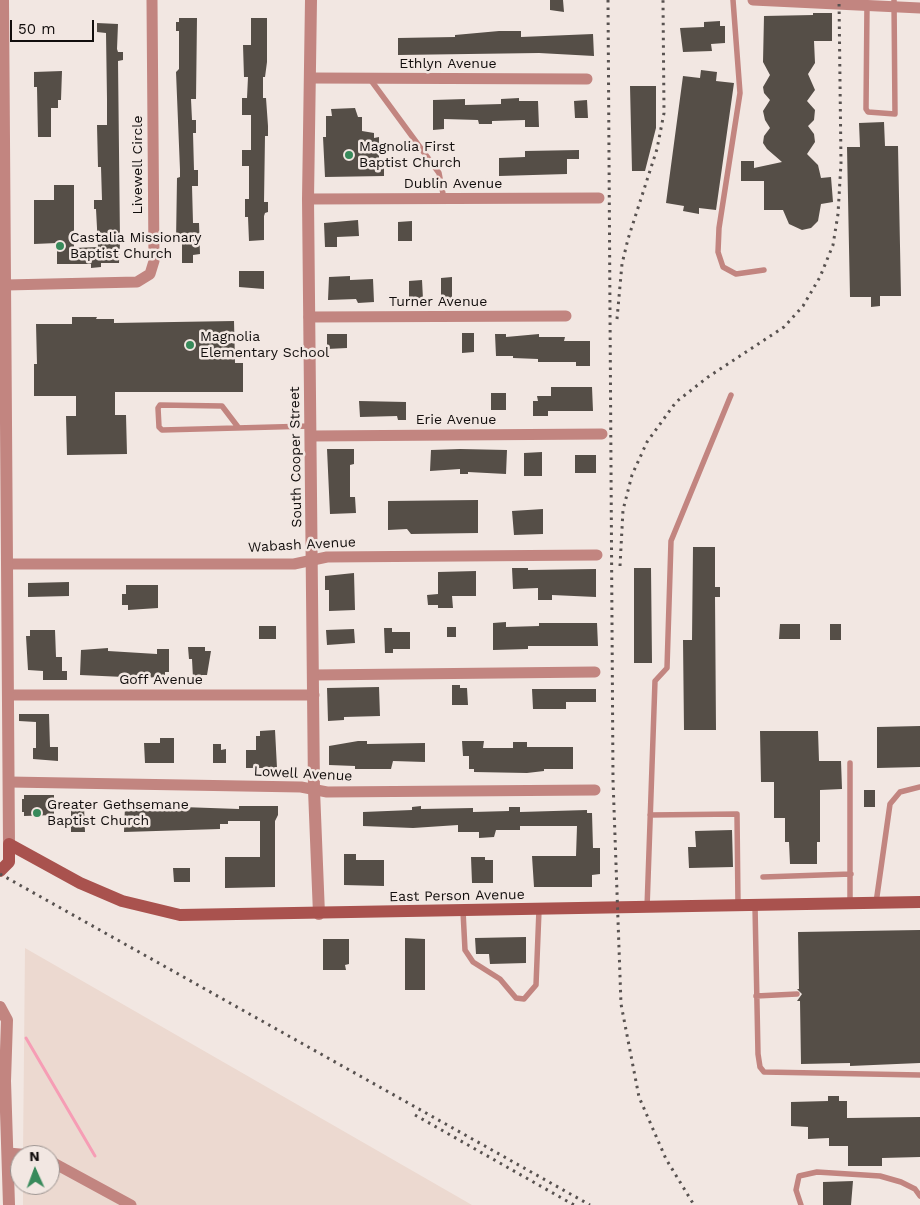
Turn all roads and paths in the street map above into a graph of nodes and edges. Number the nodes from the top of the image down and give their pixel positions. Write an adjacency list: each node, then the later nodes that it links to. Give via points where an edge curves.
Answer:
1 (3, 0): 12 (street)
2 (152, 0): 18 (street, Livewell Circle, via 154,261 150,274 137,282)
3 (311, 0): 9 (street, South Cooper Street)
4 (733, 0): 17 (lane, via 740,93 718,252 723,268 736,274)
5 (753, 0): 7 (street)
6 (895, 4): 7 (street); 7 (lane, via 895,114 868,112 866,109); 8 (street)
7 (867, 6)
8 (920, 8)
9 (310, 78): 10 (street, Ethlyn Avenue); 16 (street, South Cooper Street)
10 (370, 78): 11 (street, Ethlyn Avenue); 14 (lane, via 439,173)
11 (586, 79)
12 (2, 131): 13 (street)
13 (3, 188): 18 (street)
14 (444, 198): 15 (street, Dublin Avenue); 16 (street, Dublin Avenue)
15 (599, 198)
16 (308, 199): 20 (street, South Cooper Street)
17 (764, 270)
18 (4, 294): 27 (street)
19 (566, 316): 20 (street, Turner Avenue)
20 (310, 318): 23 (street, South Cooper Street)
21 (731, 395): 38 (lane, via 671,541 667,668 655,681)
22 (238, 427): 22 (lane, via 222,406 158,408 162,430); 23 (lane)
23 (311, 431): 24 (street, Erie Avenue); 26 (street, South Cooper Street)
24 (602, 434)
25 (597, 556): 26 (street, Wabash Avenue, via 327,557)
26 (312, 562): 27 (street, Wabash Avenue); 30 (street, South Cooper Street)
27 (8, 564): 28 (street)
28 (4, 579): 31 (street)
29 (595, 672): 30 (street)
30 (313, 675): 32 (street, South Cooper Street)
31 (8, 695): 32 (street, Goff Avenue); 34 (street)
32 (314, 695): 36 (street, South Cooper Street)
33 (850, 763): 41 (lane)
34 (9, 782): 36 (street, Lowell Avenue, via 298,787); 39 (street)
35 (920, 787): 45 (lane, via 900,792 890,804)
36 (314, 790): 37 (street, Lowell Avenue); 51 (street, South Cooper Street)
37 (595, 790)
38 (650, 814): 46 (lane, via 736,814); 48 (lane)
39 (10, 844): 40 (main road, via 9,862); 51 (main road, East Person Avenue, via 80,883 114,897 180,915)
40 (0, 871)
41 (850, 874): 42 (lane); 44 (lane)
42 (763, 877)
43 (920, 902): 45 (main road, East Person Avenue)
44 (850, 904): 45 (main road, East Person Avenue); 47 (main road, East Person Avenue)
45 (876, 904)
46 (738, 906): 47 (main road, East Person Avenue); 48 (main road, East Person Avenue)
47 (755, 906): 53 (lane)
48 (647, 908): 49 (main road, East Person Avenue)
49 (538, 910): 50 (main road, East Person Avenue); 50 (lane, via 536,985 524,999 516,998 500,979 473,962 465,950)
50 (463, 911): 51 (main road, East Person Avenue)
51 (319, 914)
52 (797, 994): 53 (lane)
53 (756, 996): 56 (lane, via 758,1054 764,1072)
54 (0, 1007): 55 (street, via 7,1020)
55 (3, 1039): 57 (street)
56 (920, 1074)
57 (3, 1081): 58 (street)
58 (8, 1153): 61 (street)
59 (60, 1166): 62 (street)
60 (920, 1196): 63 (lane, via 915,1189 880,1176 816,1172 799,1176 796,1190)
61 (9, 1205)
62 (131, 1205)
63 (802, 1205)

